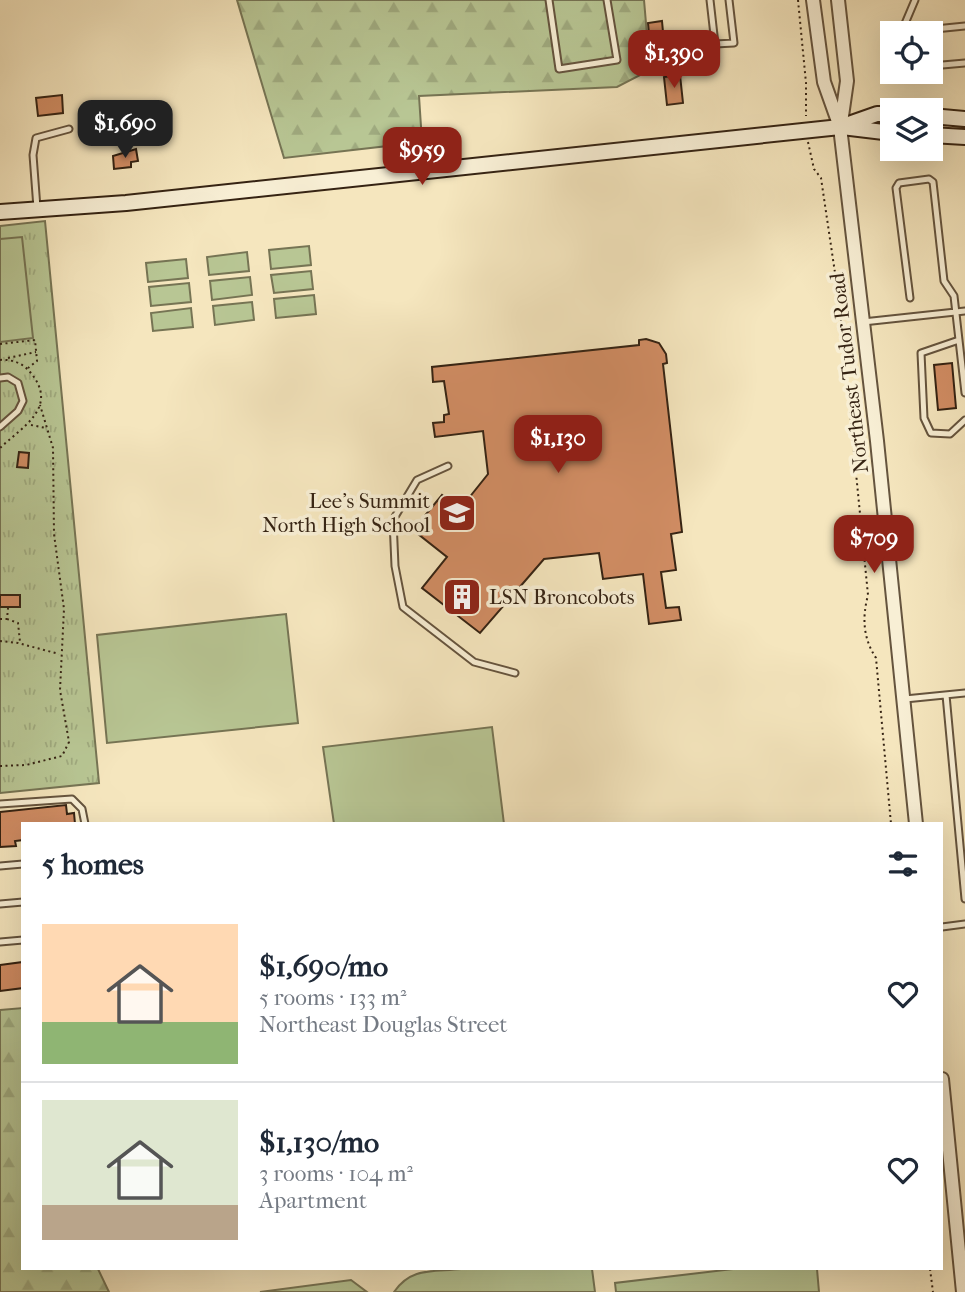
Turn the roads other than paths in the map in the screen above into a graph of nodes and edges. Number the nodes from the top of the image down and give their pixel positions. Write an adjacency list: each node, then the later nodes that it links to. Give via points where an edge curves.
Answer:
1 (549, 0): 2 (lane, via 559,69 617,60)
2 (607, 0)
3 (710, 0): 4 (lane, via 715,44 734,43)
4 (729, 0)
5 (813, 0): 16 (street, Northeast Tudor Road, via 824,82)
6 (838, 0): 16 (street, Northeast Tudor Road, via 847,81)
7 (915, 0): 8 (lane)
8 (906, 21)
9 (965, 26): 10 (lane)
10 (943, 28)
11 (965, 63): 12 (lane)
12 (943, 65)
13 (880, 114): 16 (main road)
14 (943, 117): 15 (main road)
15 (965, 118)
16 (840, 127): 18 (main road); 21 (main road, via 126,203); 26 (street, Northeast Tudor Road)
17 (69, 129): 21 (lane, via 36,138)
18 (880, 132)
19 (943, 136): 20 (main road)
20 (965, 137)
21 (37, 208): 22 (main road)
22 (0, 212)
23 (910, 298): 25 (lane, via 896,188 899,183 929,179 933,182 944,281 954,296)
24 (965, 311): 25 (lane)
25 (955, 312): 26 (lane); 27 (lane)
26 (863, 322): 36 (street, Northeast Tudor Road)
27 (959, 340): 29 (lane); 30 (lane, via 921,353 924,418 930,433 950,434)
28 (0, 378): 31 (lane, via 18,383 23,401)
29 (965, 393)
30 (965, 420)
31 (0, 428)
32 (448, 466): 33 (lane, via 417,480 393,520 403,607 474,662)
33 (515, 673)
34 (965, 693): 35 (lane)
35 (946, 695): 36 (lane); 42 (lane)
36 (903, 699): 39 (street, Northeast Tudor Road)
37 (0, 804): 38 (lane, via 72,799 82,809)
38 (85, 822)
39 (916, 822)
40 (21, 864): 41 (lane)
41 (0, 866)
42 (964, 881): 43 (lane)
43 (965, 899)
44 (21, 902): 45 (lane)
45 (0, 904)
46 (965, 925): 47 (lane)
47 (943, 927)
48 (21, 940): 49 (lane)
49 (0, 942)
50 (943, 1089): 51 (street)
51 (963, 1292)

